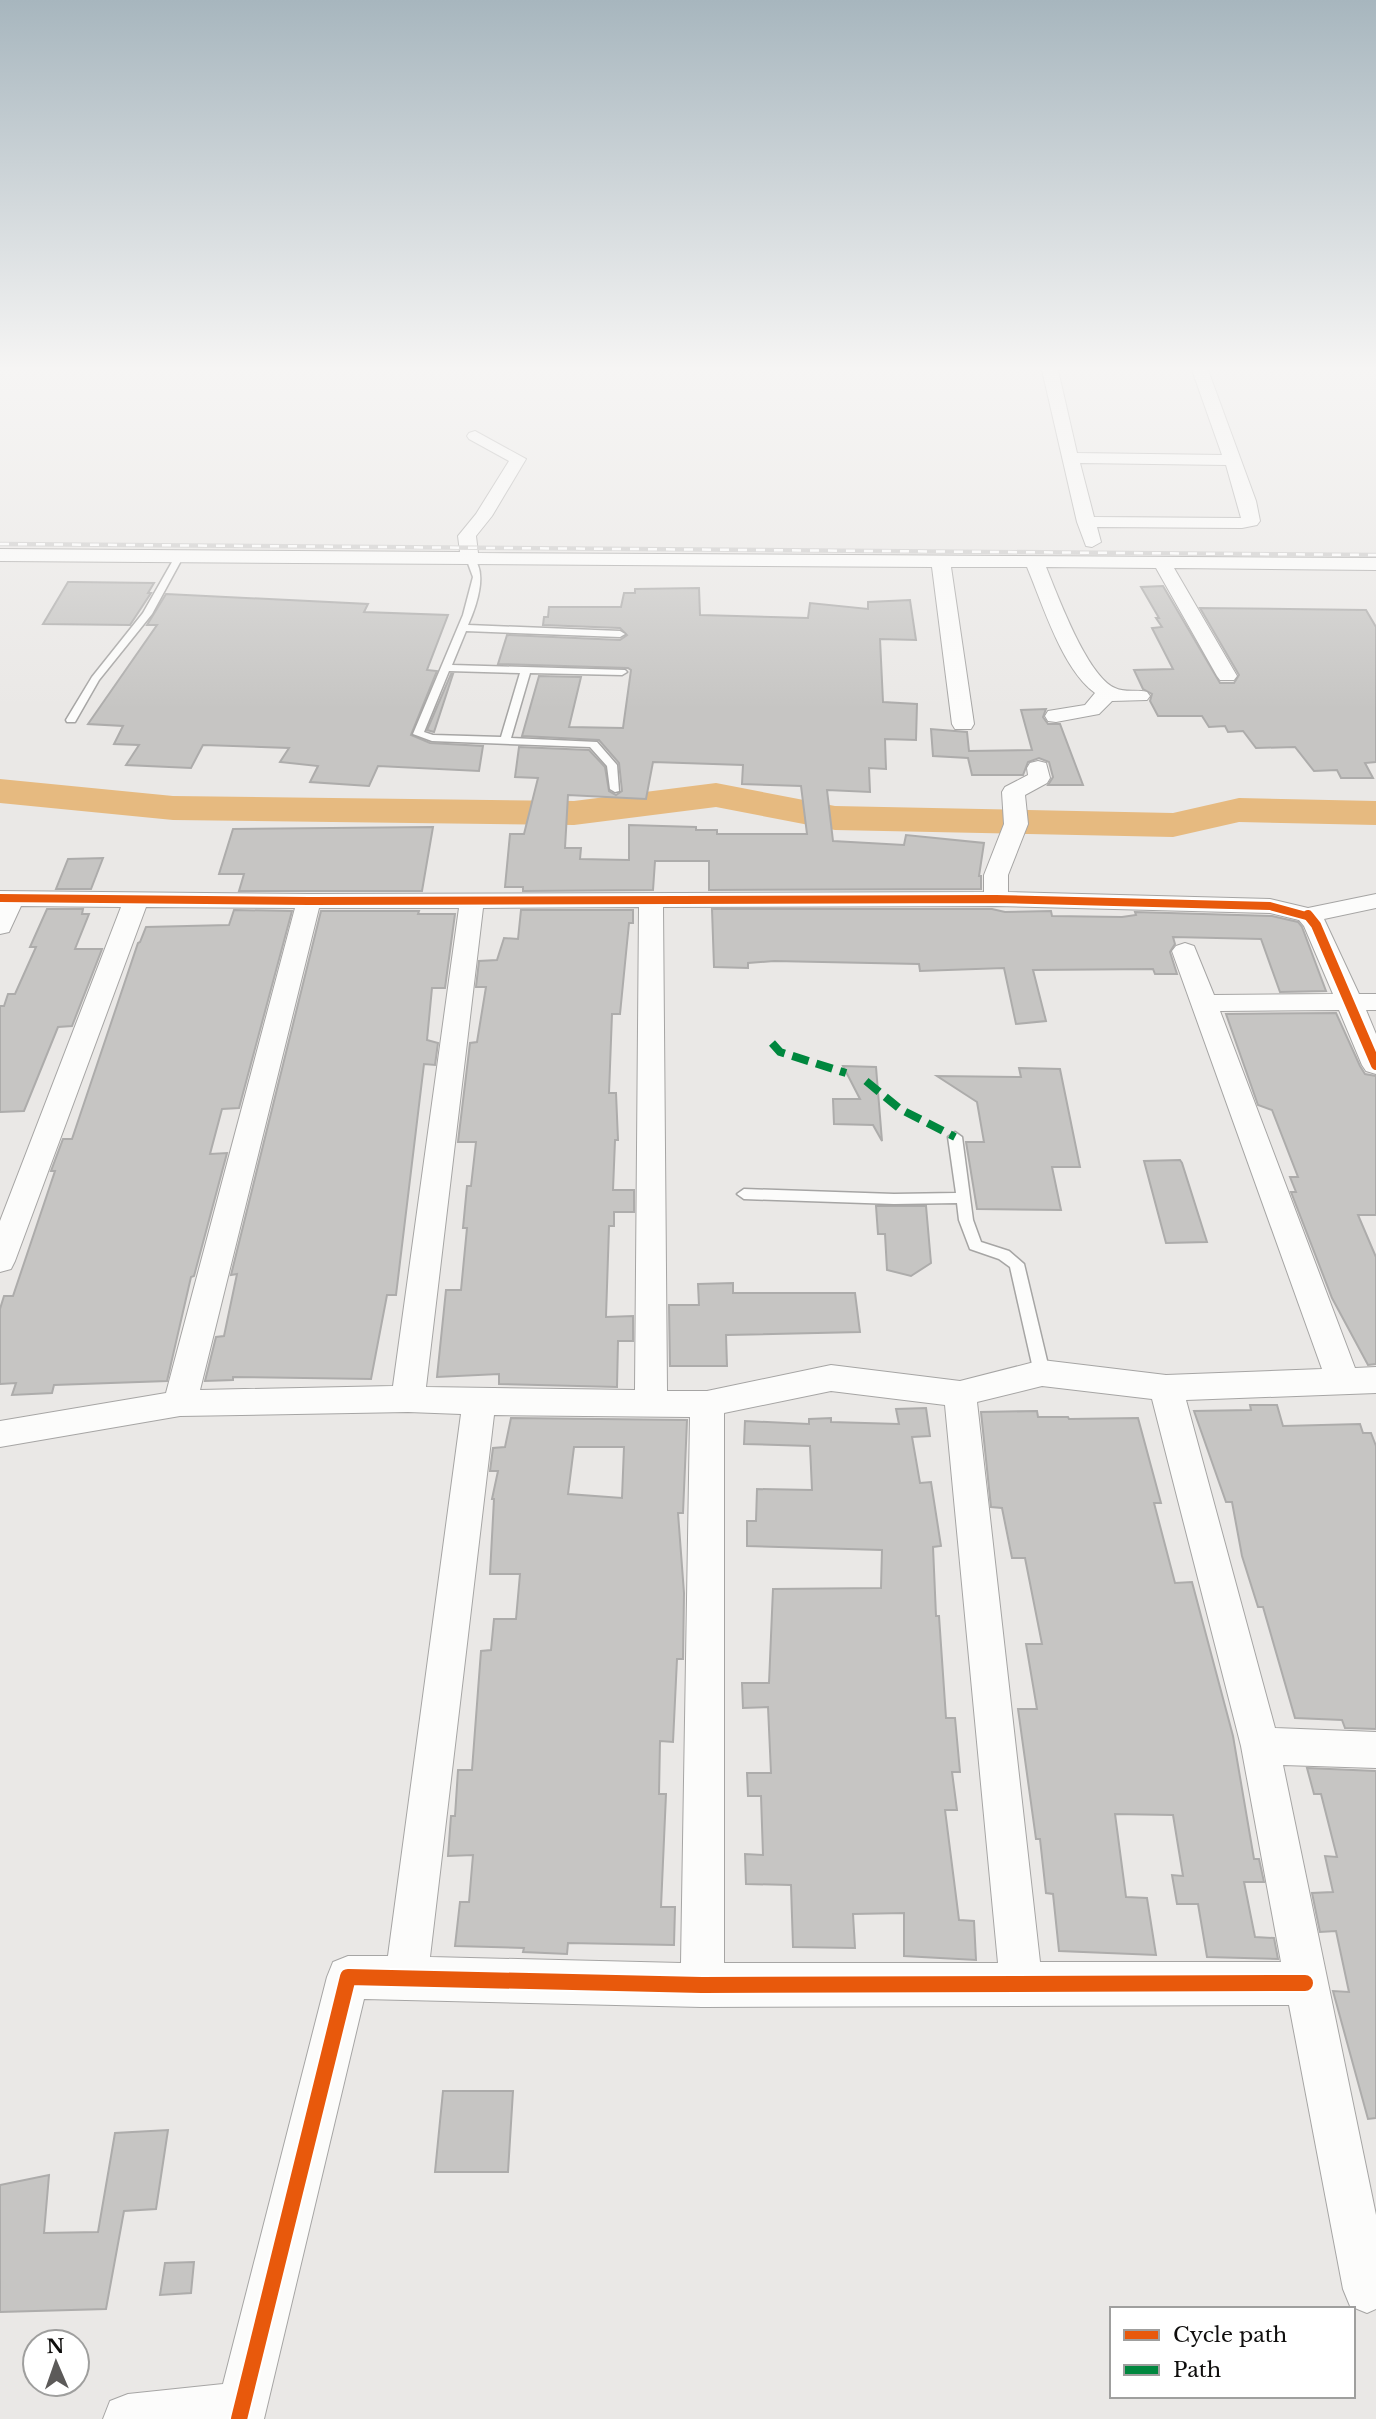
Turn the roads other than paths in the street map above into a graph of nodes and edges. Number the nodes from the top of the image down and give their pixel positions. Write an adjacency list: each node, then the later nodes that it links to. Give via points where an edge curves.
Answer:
1 (504, 483): 7 (street, via 467,536)
2 (1076, 483): 4 (street)
3 (1240, 483): 4 (street, via 1252,518 1249,523)
4 (1086, 522): 10 (street)
5 (0, 555): 6 (street)
6 (179, 557): 7 (street); 22 (lane, via 147,614 95,679)
7 (470, 558): 8 (street); 13 (lane, via 477,577)
8 (941, 561): 9 (street); 23 (street)
9 (1034, 562): 10 (street); 19 (street, via 1073,651)
10 (1098, 562): 11 (street)
11 (1162, 563): 12 (street); 18 (street)
12 (1376, 564)
13 (462, 628): 14 (lane); 15 (lane)
14 (620, 634)
15 (444, 668): 16 (lane); 24 (lane, via 418,734)
16 (526, 670): 17 (lane); 24 (lane)
17 (622, 672)
18 (1227, 676)
19 (1107, 693): 20 (street); 21 (street, via 1092,710)
20 (1140, 696)
21 (1056, 716)
22 (71, 720)
23 (963, 724)
24 (505, 740): 26 (lane, via 593,744 612,765)
25 (1038, 768): 29 (street, via 1039,778 1015,789 1016,824 996,875)
26 (615, 789)
27 (6, 898): 28 (street); 35 (street)
28 (136, 900): 30 (street); 44 (street)
29 (996, 900): 32 (street); 34 (street, via 1270,906)
30 (309, 901): 31 (street); 51 (street)
31 (472, 901): 32 (street); 49 (street)
32 (651, 901): 52 (street)
33 (1376, 901): 34 (street)
34 (1308, 915): 37 (street)
35 (0, 927)
36 (1185, 951): 39 (street)
37 (1348, 1002): 38 (street); 39 (street); 40 (street)
38 (1376, 1002)
39 (1203, 1003): 46 (street)
40 (1376, 1065)
41 (955, 1136): 43 (lane)
42 (744, 1194): 43 (lane)
43 (964, 1198): 45 (lane, via 975,1245 1017,1264)
44 (0, 1261)
45 (1042, 1373): 47 (street); 48 (street)
46 (1366, 1385): 47 (street)
47 (1166, 1388): 55 (street)
48 (961, 1394): 53 (street, via 831,1378); 58 (street)
49 (408, 1399): 50 (street); 51 (street)
50 (479, 1402): 52 (street); 57 (street)
51 (180, 1403): 54 (street)
52 (651, 1403): 53 (street)
53 (707, 1404): 60 (street)
54 (0, 1434)
55 (1260, 1746): 56 (street); 59 (street)
56 (1376, 1750)
57 (406, 1979): 60 (street); 62 (street, via 348,1978)
58 (1021, 1983): 59 (street); 60 (street)
59 (1305, 1983): 61 (street)
60 (702, 1986)
61 (1367, 2290)
62 (240, 2413): 63 (street)
63 (128, 2419)

